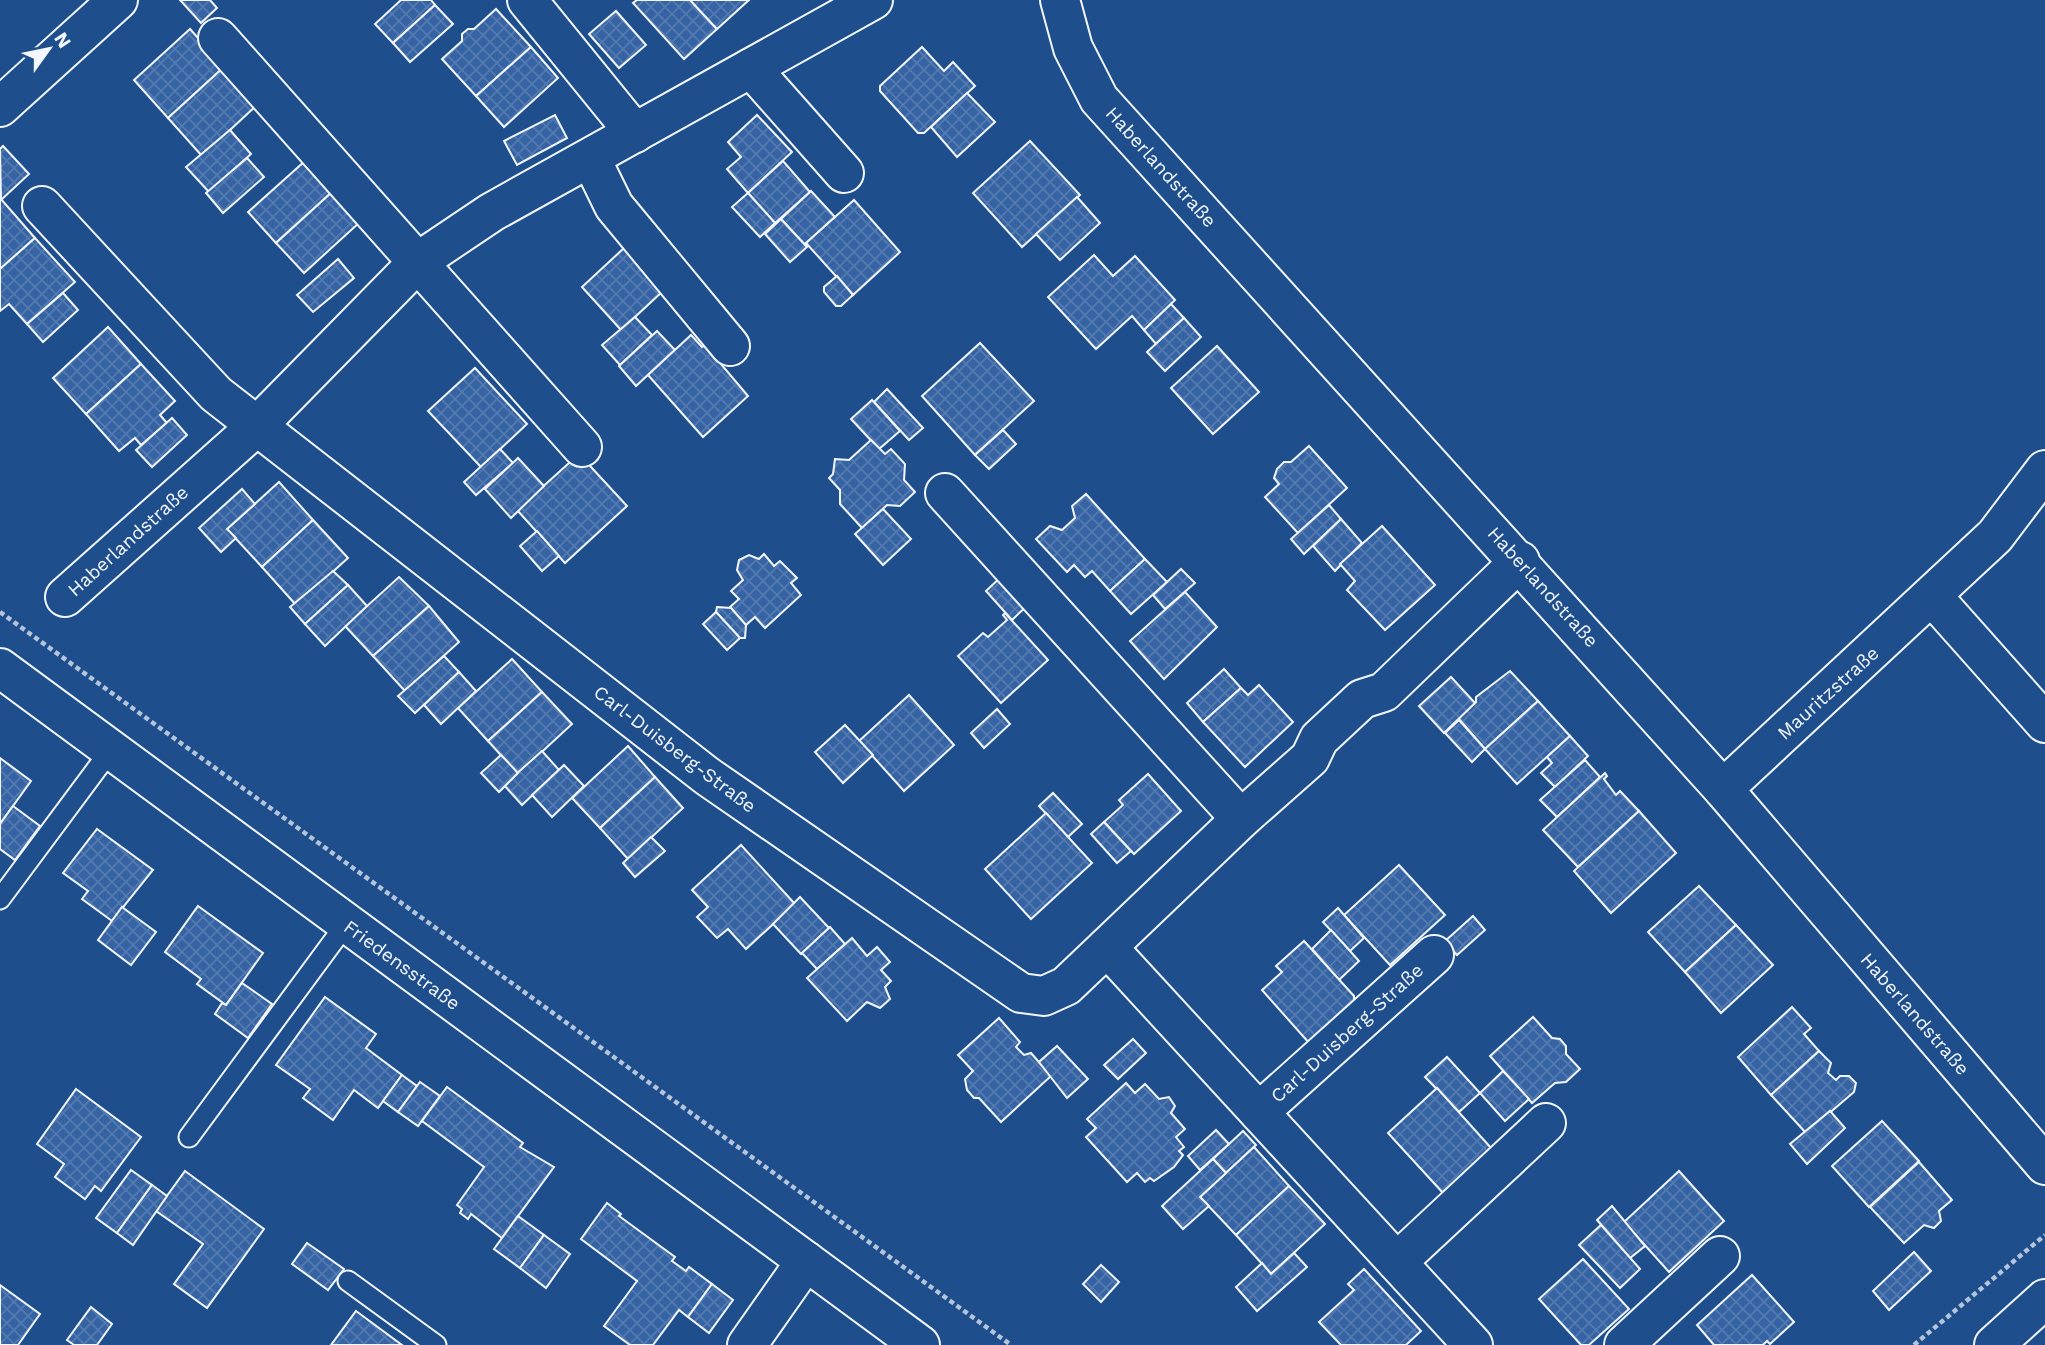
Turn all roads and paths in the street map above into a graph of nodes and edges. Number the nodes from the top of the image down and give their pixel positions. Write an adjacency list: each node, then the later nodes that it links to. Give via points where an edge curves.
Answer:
1 (118, 0): 7 (street)
2 (527, 0): 8 (street)
3 (873, 0): 6 (street, Haberlandstraße)
4 (1060, 0): 18 (street, Haberlandstraße, via 1073,48 1099,99)
5 (218, 38): 12 (street)
6 (751, 68): 8 (street, Haberlandstraße); 10 (street)
7 (0, 107)
8 (635, 133): 9 (street, Haberlandstraße)
9 (591, 159): 12 (street, Haberlandstraße, via 492,212); 13 (street, via 614,206)
10 (844, 173)
11 (42, 205): 14 (street, via 216,394)
12 (419, 261): 14 (street, Haberlandstraße); 15 (street)
13 (730, 346)
14 (258, 425): 19 (street, Haberlandstraße); 30 (street, Carl-Duisberg-Straße, via 707,776 1021,993 1044,996 1066,986)
15 (582, 447)
16 (2045, 470): 20 (street, Mauritzstraße, via 1995,536)
17 (945, 493): 27 (street)
18 (1520, 561): 26 (street, Haberlandstraße); 27 (street, Carl-Duisberg-Straße, via 1384,692 1362,699 1320,739 1310,758)
19 (65, 597): 22 (path, Haberlandstraße)
20 (1933, 597): 24 (street); 26 (street, Mauritzstraße)
21 (0, 612): 22 (path)
22 (29, 633): 23 (path, Haberlandstraße); 45 (path)
23 (10, 655): 25 (street, Friedensstraße)
24 (2045, 723)
25 (110, 751): 28 (lane); 29 (street, Friedensstraße)
26 (1723, 789): 35 (street, Haberlandstraße)
27 (1241, 819): 30 (street, Carl-Duisberg-Straße)
28 (0, 899)
29 (346, 924): 34 (lane); 38 (street, Friedensstraße)
30 (1107, 947): 32 (street, Carl-Duisberg-Straße)
31 (1434, 955): 32 (street, Carl-Duisberg-Straße)
32 (1259, 1112): 39 (street, Carl-Duisberg-Straße)
33 (1546, 1123): 39 (street)
34 (189, 1137)
35 (2045, 1165)
36 (2045, 1235): 48 (path)
37 (1720, 1256): 47 (street)
38 (806, 1261): 43 (street); 44 (street, Friedensstraße)
39 (1396, 1262): 46 (street, Carl-Duisberg-Straße)
40 (348, 1281): 42 (lane)
41 (2045, 1299): 49 (street)
42 (436, 1345)
43 (747, 1345)
44 (920, 1345)
45 (1011, 1345)
46 (1473, 1345)
47 (1624, 1345)
48 (1914, 1345)
49 (1994, 1345)

